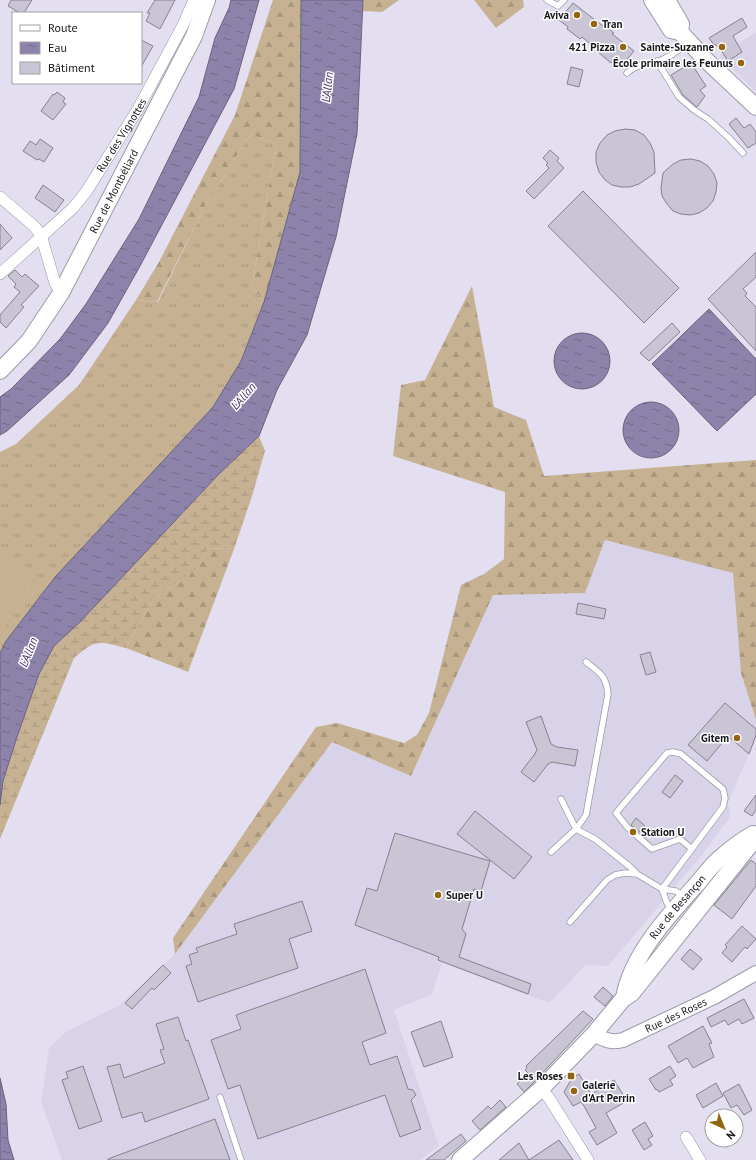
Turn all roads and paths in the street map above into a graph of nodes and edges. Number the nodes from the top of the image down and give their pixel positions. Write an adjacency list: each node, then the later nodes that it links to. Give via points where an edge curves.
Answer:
1 (194, 0): 13 (street, Rue des Vignottes, via 138,109 94,180 73,208)
2 (207, 0): 15 (main road, Rue de Montbéliard, via 194,36)
3 (548, 0): 4 (lane, via 558,6)
4 (564, 0)
5 (652, 0): 7 (main road, via 671,30)
6 (666, 0): 7 (main road, via 681,24)
7 (684, 37): 8 (lane, via 673,55); 10 (main road)
8 (658, 62): 9 (lane, via 637,66); 11 (lane, via 679,97 708,119)
9 (627, 73)
10 (756, 107)
11 (743, 153)
12 (0, 197): 13 (street)
13 (41, 235): 14 (street, Rue des Vignottes); 15 (street, via 55,283)
14 (0, 274)
15 (61, 293): 16 (main road, Rue de Montbéliard, via 29,341)
16 (0, 371)
17 (586, 662): 19 (lane, via 604,676 608,694 586,815)
18 (561, 799): 19 (lane)
19 (576, 829): 23 (lane); 24 (lane, via 595,839)
20 (756, 832): 26 (main road, Rue de Besançon, via 718,860)
21 (756, 836): 26 (main road, Rue de Besançon, via 750,845)
22 (692, 849): 22 (lane, via 723,806 723,790 680,754 667,753 616,813 628,828 652,849 680,839); 25 (lane)
23 (552, 852)
24 (637, 874): 25 (lane); 27 (lane, via 615,875 607,880)
25 (662, 889): 26 (lane, via 667,902); 26 (lane, via 676,891)
26 (684, 908): 29 (main road, Rue de Besançon, via 653,937 639,958 623,1000)
27 (570, 922)
28 (756, 973): 29 (street, Rue des Roses, via 714,997 623,1040 604,1040)
29 (594, 1034): 30 (main road, Rue de Besançon)
30 (541, 1089): 34 (main road, Rue de Besançon); 35 (street)
31 (220, 1097): 33 (lane)
32 (686, 1137): 36 (street)
33 (241, 1160)
34 (460, 1160)
35 (588, 1160)
36 (700, 1160)

